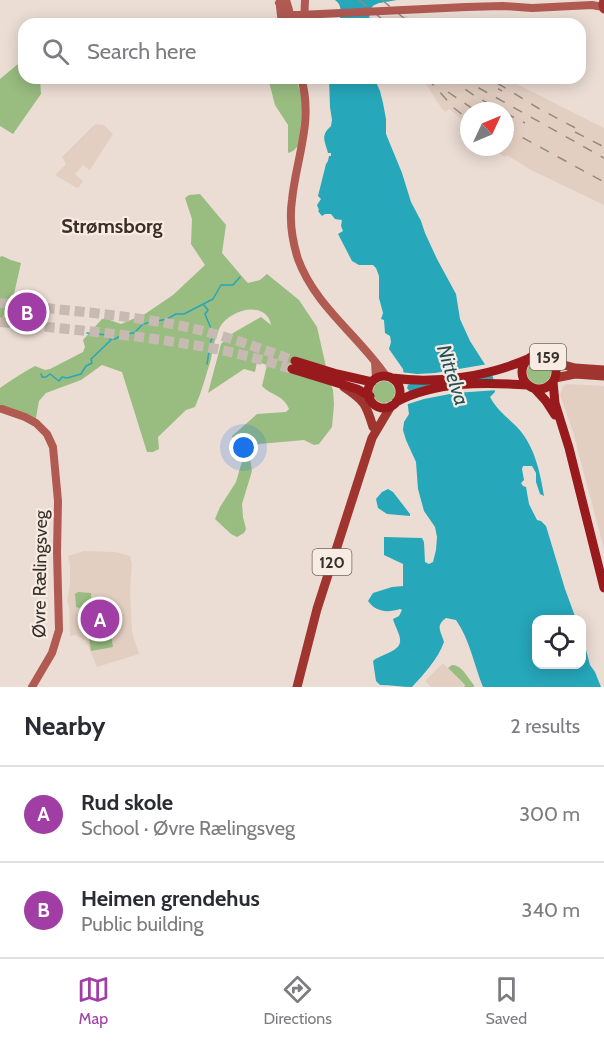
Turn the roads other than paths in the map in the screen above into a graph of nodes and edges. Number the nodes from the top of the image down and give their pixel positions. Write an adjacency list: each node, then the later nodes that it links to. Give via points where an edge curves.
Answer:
1 (305, 0): 8 (main road)
2 (588, 0): 5 (main road)
3 (281, 1): 6 (main road); 7 (main road)
4 (604, 5): 5 (main road)
5 (502, 6): 7 (main road, bridge)
6 (282, 18)
7 (292, 18)
8 (304, 18)
9 (303, 84): 11 (main road, via 304,136 291,202 295,249 314,290)
10 (528, 359): 12 (highway, 159, via 540,355); 15 (highway, 159, via 496,370 437,380); 19 (highway, 159, via 522,372)
11 (375, 361): 15 (main road); 16 (main road)
12 (553, 362): 13 (main road); 17 (highway, 159)
13 (604, 370)
14 (604, 376): 17 (main road, via 575,374)
15 (392, 377): 16 (highway, 159); 21 (highway, via 400,389)
16 (374, 380): 18 (highway, 159, via 294,365); 20 (highway, via 369,388)
17 (554, 380): 19 (highway, 159, via 544,388); 23 (highway, 159)
18 (340, 384): 20 (highway, 159, via 357,389); 24 (main road, via 364,402)
19 (531, 387): 21 (highway, 159, via 454,386); 23 (highway, 159)
20 (372, 400): 21 (highway, 159, via 381,407); 24 (main road, 120)
21 (396, 402): 25 (main road, 120)
22 (1, 409): 27 (main road, Øvre Rælingsveg, via 40,427 53,447 58,501 59,630 52,653)
23 (561, 421): 26 (highway, 159)
24 (373, 427): 25 (main road, 120)
25 (372, 438): 28 (main road, 120, via 317,609)
26 (604, 588)
27 (32, 687)
28 (297, 687)

